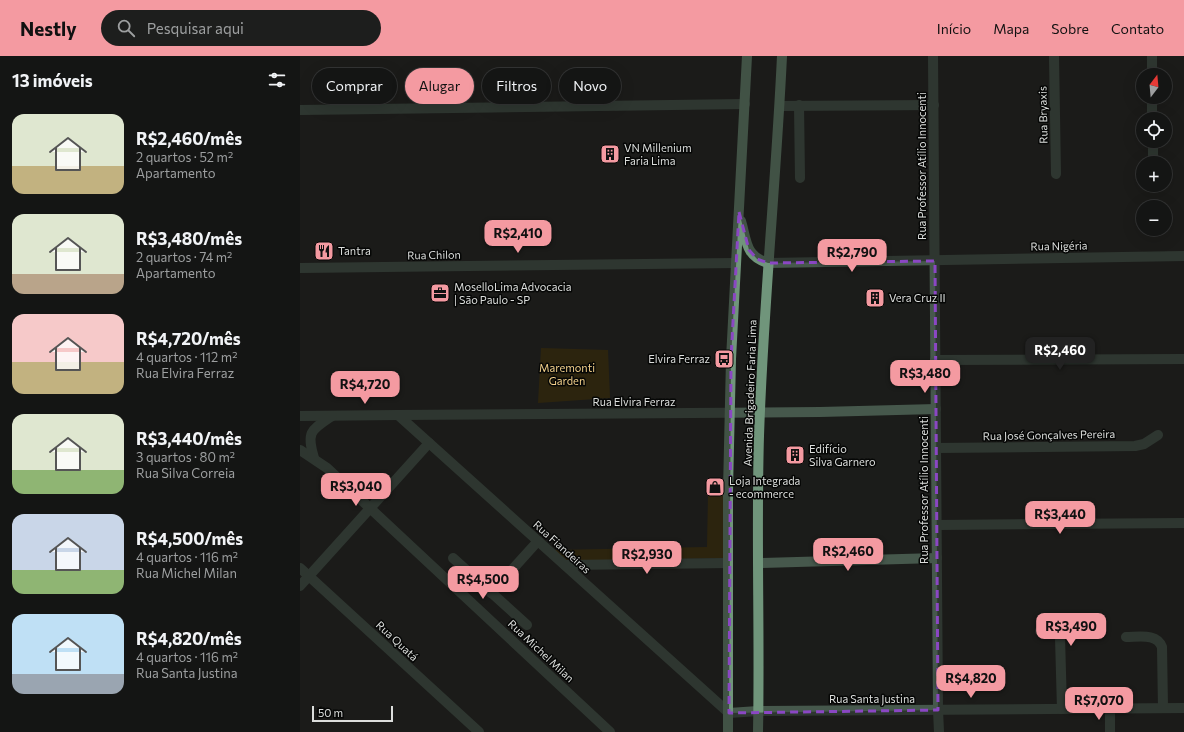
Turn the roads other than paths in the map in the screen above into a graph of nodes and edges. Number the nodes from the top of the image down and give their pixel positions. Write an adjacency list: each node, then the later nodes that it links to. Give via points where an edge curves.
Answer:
1 (747, 56): 7 (main road, Avenida Brigadeiro Faria Lima)
2 (782, 56): 10 (main road, Avenida Brigadeiro Faria Lima)
3 (933, 56): 9 (street, Rua Professor Atílio Innocenti)
4 (1054, 56): 12 (street, Rua Bryaxis)
5 (1152, 56): 6 (street)
6 (1152, 68)
7 (745, 104): 11 (street); 14 (main road, Avenida Brigadeiro Faria Lima)
8 (799, 105): 9 (street); 10 (street); 13 (street)
9 (934, 105): 16 (street, Rua Professor Atílio Innocenti)
10 (780, 106): 18 (main road, Avenida Brigadeiro Faria Lima)
11 (300, 110)
12 (1056, 174)
13 (800, 178)
14 (739, 212): 17 (main road, Avenida Brigadeiro Faria Lima); 18 (main road, via 748,250 752,256)
15 (1184, 256): 16 (street, Rua Nigéria)
16 (935, 261): 18 (street); 21 (street, Rua Professor Atílio Innocenti)
17 (736, 263): 19 (street, Rua Chilon); 23 (main road, Avenida Brigadeiro Faria Lima, via 730,359)
18 (768, 263): 24 (main road, Avenida Brigadeiro Faria Lima)
19 (300, 268)
20 (1184, 359): 21 (street)
21 (936, 360): 22 (street, Rua Professor Atílio Innocenti)
22 (936, 410): 24 (street, Rua Elvira Ferraz); 30 (street, Rua Professor Atílio Innocenti)
23 (730, 413): 24 (street, Rua Elvira Ferraz); 25 (street, Rua Elvira Ferraz); 39 (main road, Avenida Brigadeiro Faria Lima)
24 (760, 413): 40 (main road, Avenida Brigadeiro Faria Lima)
25 (398, 415): 27 (street, Rua Elvira Ferraz); 29 (street, Rua Fiandeiras)
26 (300, 416): 27 (street, Rua Elvira Ferraz)
27 (332, 416): 32 (street, via 314,429 311,435 310,445)
28 (1158, 435): 30 (street, Rua José Gonçalves Pereira, via 1144,444 1135,446)
29 (429, 443): 33 (street); 36 (street, Rua Fiandeiras)
30 (936, 448): 35 (street, Rua Professor Atílio Innocenti)
31 (300, 450): 32 (street, Rua Michel Milan)
32 (314, 458): 33 (street, Rua Michel Milan)
33 (370, 508): 43 (street); 57 (street, Rua Michel Milan)
34 (1184, 523): 35 (street)
35 (937, 525): 38 (street, Rua Professor Atílio Innocenti)
36 (538, 541): 41 (street, Rua Fiandeiras); 45 (street)
37 (453, 558): 45 (street)
38 (937, 558): 40 (street); 53 (street, Rua Professor Atílio Innocenti)
39 (728, 563): 41 (street); 55 (main road, Avenida Brigadeiro Faria Lima)
40 (758, 563): 54 (main road, Avenida Brigadeiro Faria Lima)
41 (565, 565): 55 (street, Rua Fiandeiras)
42 (300, 568): 43 (street, Rua Quatá)
43 (309, 576): 44 (street); 56 (street, Rua Quatá)
44 (300, 586)
45 (491, 593): 46 (street)
46 (527, 626)
47 (1040, 631): 51 (street, via 1056,632 1060,638)
48 (1126, 637): 49 (street, via 1154,638 1160,642)
49 (1163, 708): 50 (street, Rua Santa Justina); 52 (street, Rua Santa Justina)
50 (1184, 708)
51 (1062, 709): 52 (street, Rua Santa Justina); 53 (street, Rua Santa Justina)
52 (1110, 709): 61 (street)
53 (938, 710): 54 (street, Rua Santa Justina); 60 (street, Rua Professor Atílio Innocenti)
54 (758, 711): 55 (street, Rua Santa Justina); 59 (main road, Avenida Brigadeiro Faria Lima)
55 (729, 713): 58 (main road, Avenida Brigadeiro Faria Lima)
56 (479, 732)
57 (610, 732)
58 (728, 732)
59 (758, 732)
60 (939, 732)
61 (1110, 732)

